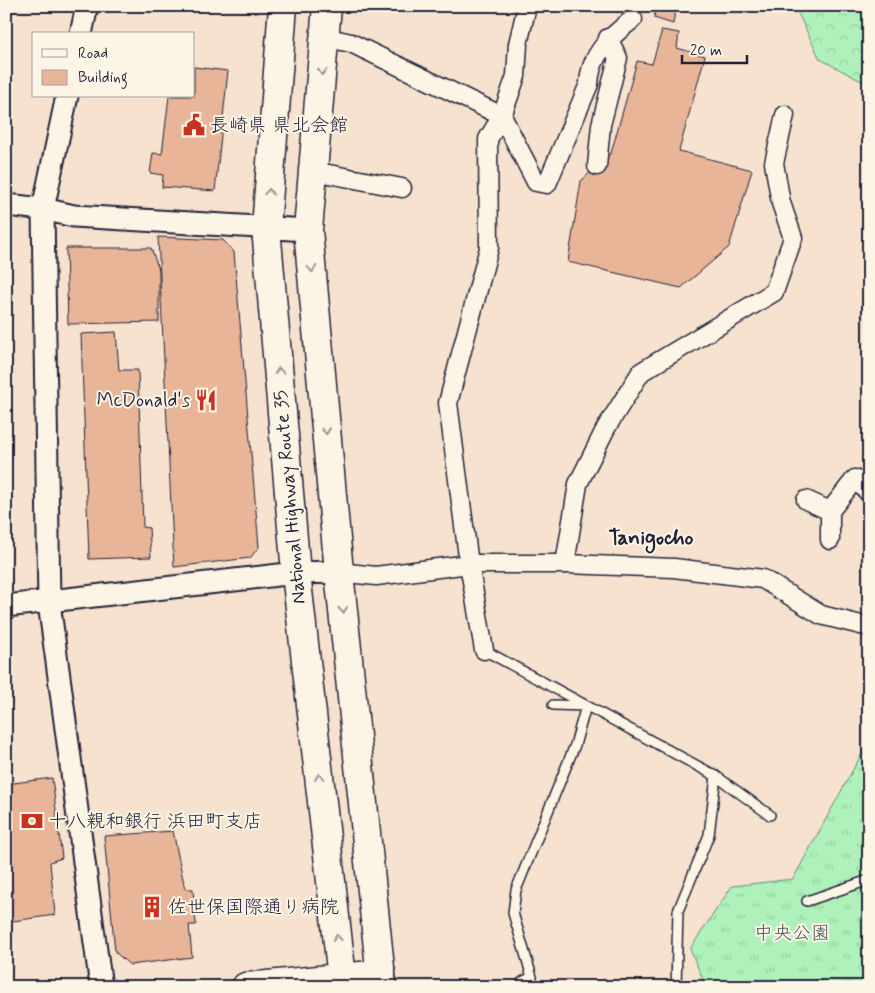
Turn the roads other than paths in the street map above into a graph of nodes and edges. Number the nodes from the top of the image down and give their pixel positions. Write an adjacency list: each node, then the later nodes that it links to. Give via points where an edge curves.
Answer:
1 (87, 6): 6 (street)
2 (283, 6): 17 (main road, National Highway Route 35, one-way to 2)
3 (327, 6): 7 (main road)
4 (527, 6): 11 (street, via 518,44 516,76)
5 (633, 19): 8 (street)
6 (81, 32)
7 (324, 37): 11 (street, via 351,43); 13 (main road, one-way to 13)
8 (608, 38): 11 (street, via 590,70 589,84 547,184 536,182); 12 (street, via 618,58 601,125)
9 (67, 98): 16 (street)
10 (785, 115): 24 (street, via 774,163 781,203 794,238 774,292 640,372 606,428 578,484)
11 (502, 116): 23 (street, via 488,139 488,248 448,403)
12 (597, 166)
13 (313, 171): 14 (street); 18 (main road)
14 (402, 188)
15 (6, 205): 16 (street)
16 (43, 209): 17 (street, via 74,216); 27 (street)
17 (266, 228): 18 (street); 26 (main road, National Highway Route 35, one-way to 17)
18 (308, 230): 25 (main road, one-way to 25)
19 (869, 493): 21 (street, via 855,480)
20 (806, 500): 21 (street)
21 (830, 511): 22 (street)
22 (830, 540)
23 (469, 564): 24 (street); 25 (street, via 376,576); 30 (street)
24 (565, 564): 29 (street, via 674,568 763,579 821,615)
25 (339, 572): 26 (street); 37 (main road, one-way to 37)
26 (296, 573): 27 (street); 38 (main road, National Highway Route 35, one-way to 26)
27 (49, 603): 28 (street); 40 (street)
28 (6, 606)
29 (869, 627)
30 (484, 650): 32 (lane)
31 (553, 705): 32 (lane)
32 (586, 706): 33 (lane); 39 (lane, via 575,745 516,890 512,913 532,976)
33 (716, 776): 34 (lane); 42 (lane, via 709,835 678,911)
34 (770, 815)
35 (869, 880): 36 (lane)
36 (806, 901)
37 (382, 980): 38 (main road)
38 (342, 982): 41 (main road)
39 (522, 982)
40 (102, 987)
41 (246, 987)
42 (676, 987)

